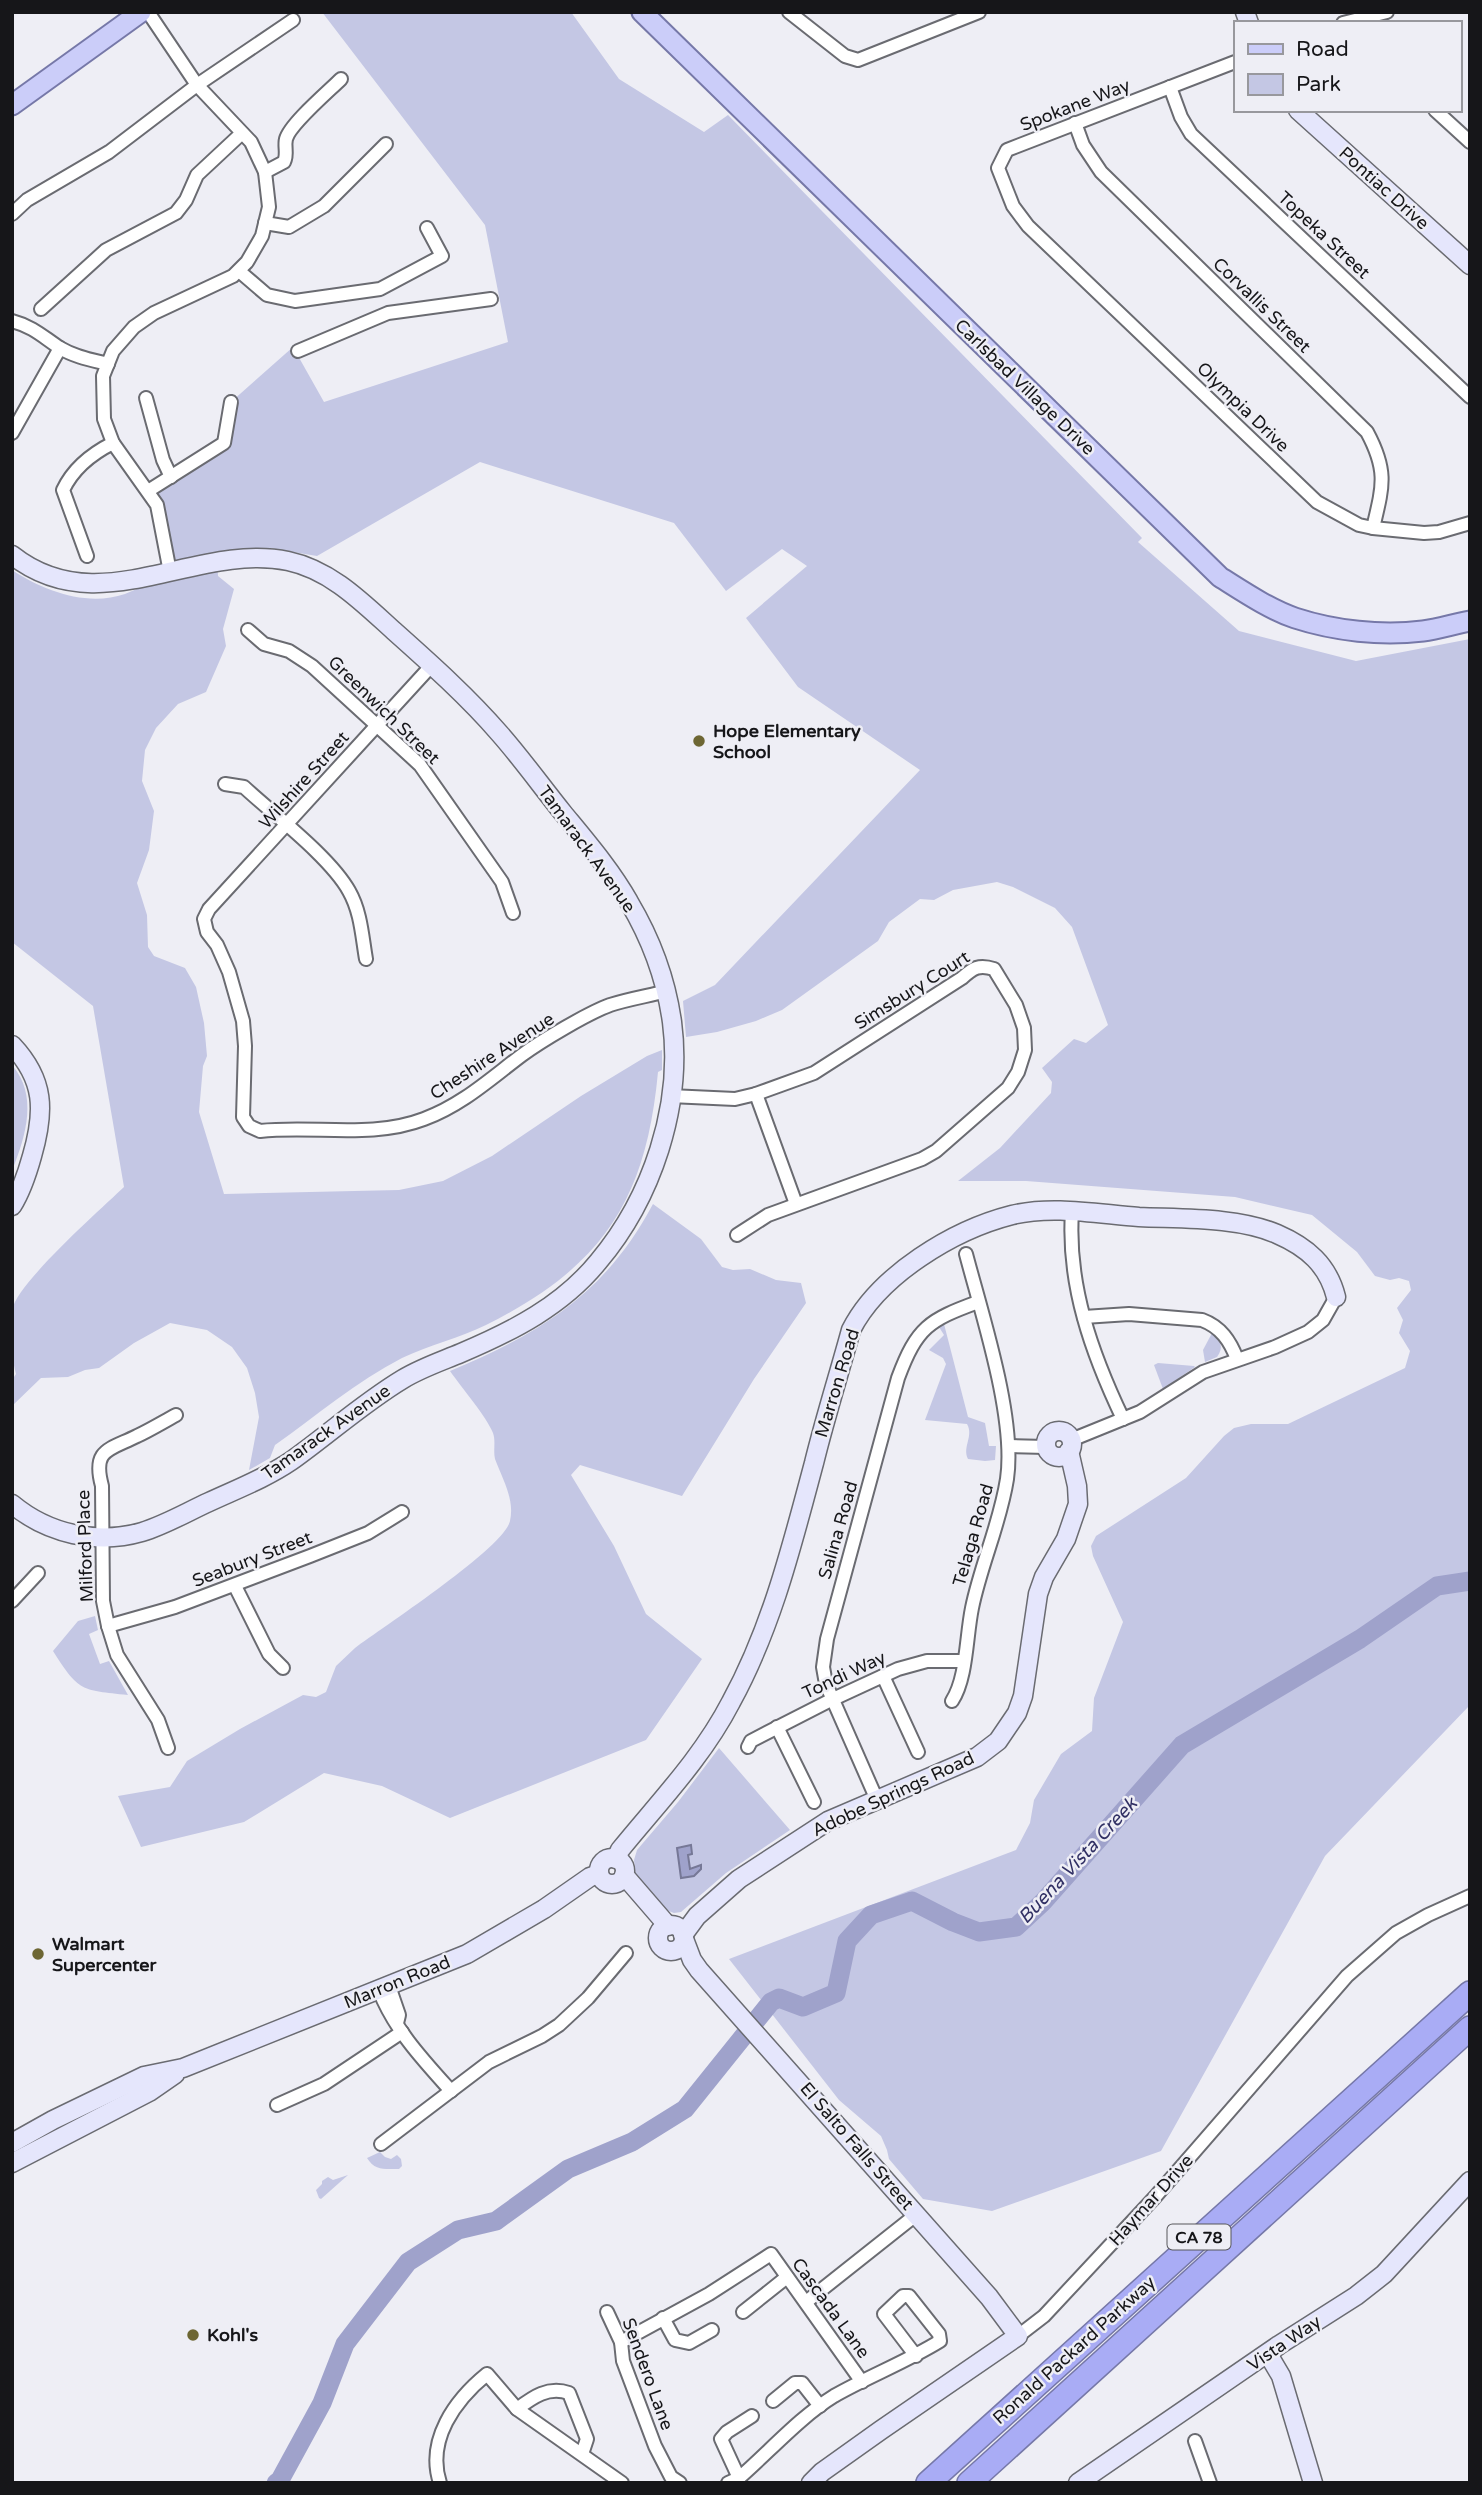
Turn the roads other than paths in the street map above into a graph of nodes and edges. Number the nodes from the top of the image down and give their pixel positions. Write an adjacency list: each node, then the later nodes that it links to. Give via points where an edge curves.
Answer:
1 (141, 12): 14 (main road)
2 (148, 12): 12 (street)
3 (642, 12): 48 (main road, Carlsbad Village Drive, via 1220,577 1293,618 1333,628 1412,632)
4 (789, 12): 7 (street, via 845,56 858,60)
5 (979, 12): 7 (street)
6 (1383, 16): 9 (street)
7 (952, 17)
8 (293, 20): 12 (street)
9 (1354, 21)
10 (1234, 62): 13 (street, Spokane Way)
11 (341, 79): 21 (street, via 293,127 286,140 284,162)
12 (197, 85): 18 (street); 22 (street, via 109,152 27,200)
13 (1170, 87): 17 (street, Spokane Way); 36 (street, Topeka Street, via 1191,134)
14 (12, 105)
15 (1300, 112): 26 (street, Pontiac Drive)
16 (1437, 112): 19 (street)
17 (1075, 123): 24 (street, Spokane Way, via 1007,150 998,168 1013,206); 44 (street, Corvallis Street, via 1101,172 1367,432 1379,454 1383,487)
18 (243, 133): 21 (street); 30 (street, via 197,174 176,213 106,250)
19 (1470, 142)
20 (386, 144): 23 (street, via 324,206 289,227)
21 (265, 173): 23 (street, via 269,207)
22 (12, 214)
23 (265, 223): 27 (street)
24 (1028, 226): 44 (street, Olympia Drive, via 1317,502)
25 (427, 228): 28 (street, via 442,256)
26 (1470, 265)
27 (239, 271): 28 (street, via 267,295 295,301); 35 (street, via 134,327)
28 (380, 289): 31 (street)
29 (491, 299): 31 (street)
30 (41, 309)
31 (388, 313): 34 (street)
32 (12, 321): 33 (street, via 42,333)
33 (61, 348): 35 (street); 39 (street)
34 (298, 351)
35 (108, 364): 40 (street, via 102,395)
36 (1470, 397)
37 (146, 398): 41 (street)
38 (231, 402): 41 (street, via 224,443)
39 (12, 433)
40 (113, 443): 42 (street); 46 (street, via 94,453 63,490)
41 (171, 477): 42 (street)
42 (148, 491): 47 (street, via 157,506)
43 (1470, 523): 44 (street, Olympia Drive, via 1424,533)
44 (1373, 528)
45 (12, 555): 47 (street, Tamarack Avenue, via 43,575 82,584)
46 (87, 556)
47 (170, 572): 50 (street, Tamarack Avenue, via 251,557 289,561 347,590)
48 (1470, 621)
49 (248, 630): 51 (street, Greenwich Street, via 264,644 289,651 313,666)
50 (432, 665): 51 (street, Wilshire Street); 56 (street, Tamarack Avenue, via 500,733 594,851 652,945)
51 (377, 726): 53 (street, Wilshire Street); 54 (street, Greenwich Street, via 433,782 502,882)
52 (225, 784): 53 (street, via 244,787)
53 (287, 826): 55 (street, via 349,890 360,918); 60 (street, Wilshire Street, via 204,919 229,972 243,1021 243,1117)
54 (513, 914)
55 (366, 959)
56 (667, 991): 59 (street, Tamarack Avenue, via 673,1028); 60 (street, Cheshire Avenue, via 594,1012 524,1054 467,1098 422,1120 363,1130 260,1131)
57 (12, 1045): 62 (street, via 36,1078 41,1101 40,1130 22,1190)
58 (756, 1094): 59 (street, Simsbury Court, via 714,1100); 61 (street); 61 (street, Simsbury Court, via 827,1066 974,968 994,969 1016,1005 1026,1050 1008,1088 922,1159)
59 (670, 1096): 76 (street, Tamarack Avenue, via 652,1172 637,1204 596,1265 569,1292 502,1336 408,1376 264,1477 145,1531)
60 (249, 1126)
61 (796, 1204): 64 (street, Simsbury Court, via 768,1214)
62 (12, 1206)
63 (1072, 1212): 66 (street, Marron Road, via 1235,1223 1265,1230 1317,1258 1332,1280); 68 (street, via 1072,1265); 92 (street, Marron Road, via 1014,1214 960,1232 905,1269 859,1313 763,1635 731,1704 681,1779 620,1850)
64 (737, 1235)
65 (966, 1254): 67 (street, Telaga Road)
66 (1336, 1297): 69 (street, via 1323,1321 1308,1332)
67 (978, 1302): 72 (street, Telaga Road); 84 (street, Salina Road, via 940,1317 909,1348 827,1639 823,1667)
68 (1084, 1317): 69 (street, via 1129,1314 1202,1320 1224,1334); 71 (street, via 1098,1365)
69 (1237, 1359): 71 (street, via 1203,1372)
70 (176, 1415): 76 (street, Milford Place, via 101,1456 97,1469 102,1486)
71 (1123, 1419): 73 (street)
72 (1009, 1447): 73 (street); 81 (street, Telaga Road, via 1001,1508 976,1588)
73 (1060, 1448): 90 (street, Adobe Springs Road, via 1072,1516 1066,1539 1038,1594 1017,1713 998,1741 977,1757)
74 (12, 1504): 76 (street, Tamarack Avenue, via 36,1521 67,1533)
75 (402, 1512): 78 (street, Seabury Street, via 368,1533)
76 (102, 1537): 80 (street, Milford Place)
77 (38, 1573): 79 (street)
78 (235, 1586): 80 (street, Seabury Street); 82 (street, via 269,1654)
79 (12, 1601)
80 (108, 1626): 88 (street, Milford Place, via 117,1655 158,1720)
81 (964, 1661): 83 (street, Tondi Way, via 927,1661); 85 (street, Telaga Road, via 961,1684)
82 (283, 1668)
83 (883, 1676): 84 (street, Tondi Way); 89 (street)
84 (831, 1700): 86 (street, Tondi Way); 90 (street, Salina Road)
85 (952, 1701)
86 (777, 1727): 87 (street, Tondi Way); 91 (street)
87 (748, 1747)
88 (168, 1748)
89 (918, 1752)
90 (877, 1800): 94 (street, Adobe Springs Road, via 818,1827 739,1879)
91 (814, 1802)
92 (613, 1873): 94 (street, El Salto Falls Street); 96 (street, Marron Road, via 590,1877 477,1949)
93 (1470, 1896): 114 (street, Haymar Drive, via 1396,1933 1347,1976 1147,2206 1044,2316)
94 (674, 1935): 107 (street, El Salto Falls Street, via 695,1965)
95 (626, 1953): 101 (street, via 588,1998 542,2036 489,2062)
96 (384, 1988): 98 (street, via 391,2018); 100 (street, Marron Road)
97 (1470, 1993): 130 (highway, Ronald Packard Parkway / CA 78)
98 (399, 2028): 101 (street); 102 (street, via 324,2084)
99 (1470, 2028): 131 (highway, Ronald Packard Parkway / CA 78)
100 (183, 2068): 103 (street, Marron Road, via 144,2076); 105 (street, Marron Road, via 149,2092)
101 (451, 2091): 104 (street)
102 (277, 2105)
103 (12, 2143)
104 (381, 2144)
105 (12, 2163)
106 (1470, 2181): 116 (street, Vista Way, via 1384,2274)
107 (917, 2214): 109 (street); 114 (street, El Salto Falls Street)
108 (787, 2277): 109 (street, Cascada Lane); 111 (street); 112 (street, Cascada Lane, via 771,2254)
109 (806, 2302): 118 (street, Cascada Lane)
110 (607, 2312): 115 (street, Sendero Lane)
111 (743, 2312)
112 (663, 2318): 113 (street, via 675,2340 689,2343); 115 (street)
113 (712, 2330)
114 (1018, 2336): 129 (street, Haymar Drive)
115 (621, 2342): 128 (street, Sendero Lane, via 623,2361 655,2446 671,2477)
116 (1268, 2354): 132 (street, Vista Way); 134 (street, via 1280,2376)
117 (916, 2356): 117 (street, via 940,2341 939,2334 909,2296 903,2296 884,2314); 118 (street)
118 (862, 2382): 120 (street)
119 (773, 2401): 120 (street, via 795,2383 802,2383)
120 (820, 2406): 125 (street)
121 (517, 2409): 124 (street); 124 (street, via 541,2393 569,2393 587,2439); 126 (street, via 487,2374 473,2385 444,2426 436,2451)
122 (752, 2416): 125 (street, via 721,2439)
123 (1195, 2441): 133 (street)
124 (582, 2454): 127 (street)
125 (734, 2480)
126 (440, 2483)
127 (622, 2483)
128 (680, 2483)
129 (811, 2483)
130 (928, 2483)
131 (969, 2483)
132 (1078, 2483)
133 (1210, 2483)
134 (1313, 2483)

